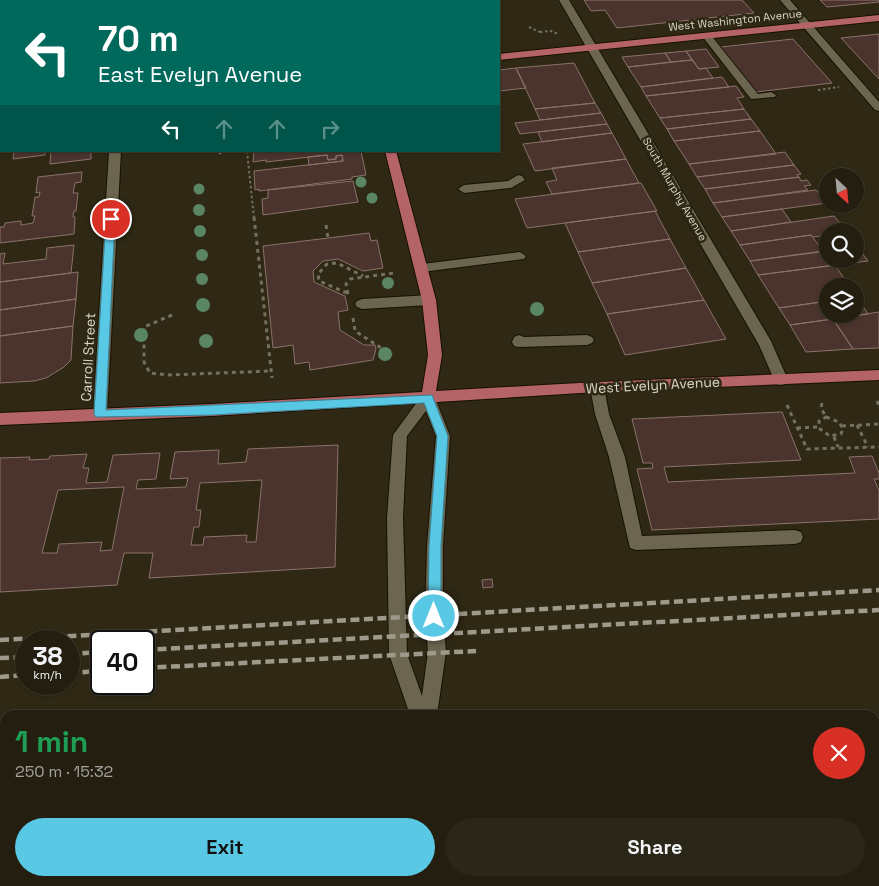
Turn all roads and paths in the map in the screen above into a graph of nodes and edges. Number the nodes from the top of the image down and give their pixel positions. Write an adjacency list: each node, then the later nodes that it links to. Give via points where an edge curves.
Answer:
1 (564, 0): 10 (street, South Murphy Avenue)
2 (785, 0): 4 (street)
3 (879, 18): 4 (main road, West Washington Avenue)
4 (806, 26): 7 (main road, West Washington Avenue); 15 (street)
5 (529, 27): 6 (path)
6 (540, 32): 8 (path, via 551,31); 9 (path)
7 (707, 36): 10 (main road, West Washington Avenue); 14 (street, via 755,97)
8 (565, 37)
9 (542, 38)
10 (593, 48): 11 (main road, West Washington Avenue); 37 (street, South Murphy Avenue, via 766,345)
11 (500, 57)
12 (842, 87): 13 (path)
13 (818, 90)
14 (771, 95)
15 (879, 108)
16 (115, 152): 44 (street, Carroll Street)
17 (222, 152): 20 (path)
18 (247, 152): 34 (path)
19 (390, 152): 26 (main road)
20 (219, 154)
21 (518, 178): 22 (street, via 512,184)
22 (464, 189)
23 (326, 224): 24 (path)
24 (328, 238)
25 (520, 256): 26 (street)
26 (422, 268): 29 (main road)
27 (364, 277): 28 (path, via 332,262 318,274 319,281)
28 (348, 293)
29 (429, 300): 30 (street); 39 (main road, via 435,355)
30 (362, 304)
31 (172, 315): 34 (path, via 144,327 144,362 150,373 168,376)
32 (519, 340): 33 (street)
33 (587, 340)
34 (271, 371): 36 (path)
35 (879, 376): 37 (main road, West Evelyn Avenue)
36 (272, 378)
37 (781, 380): 38 (main road, West Evelyn Avenue)
38 (597, 387): 39 (main road, West Evelyn Avenue); 56 (street, via 636,543)
39 (428, 398): 44 (main road, West Evelyn Avenue); 57 (street, via 400,434 395,518 398,654); 58 (street, via 443,436 435,546 437,652)
40 (877, 401): 43 (path)
41 (822, 403): 45 (path)
42 (786, 405): 51 (path)
43 (879, 406)
44 (100, 414): 46 (main road, West Evelyn Avenue)
45 (826, 417): 49 (path); 50 (path, via 819,421)
46 (0, 419)
47 (879, 424): 48 (path)
48 (857, 425): 49 (path); 54 (path)
49 (842, 426): 52 (path, via 842,432)
50 (818, 427): 51 (path); 52 (path)
51 (798, 428): 53 (path, via 807,449)
52 (834, 436): 53 (path)
53 (838, 447): 54 (path)
54 (868, 447): 55 (path)
55 (879, 447)
56 (795, 538)
57 (417, 710)
58 (429, 710)

